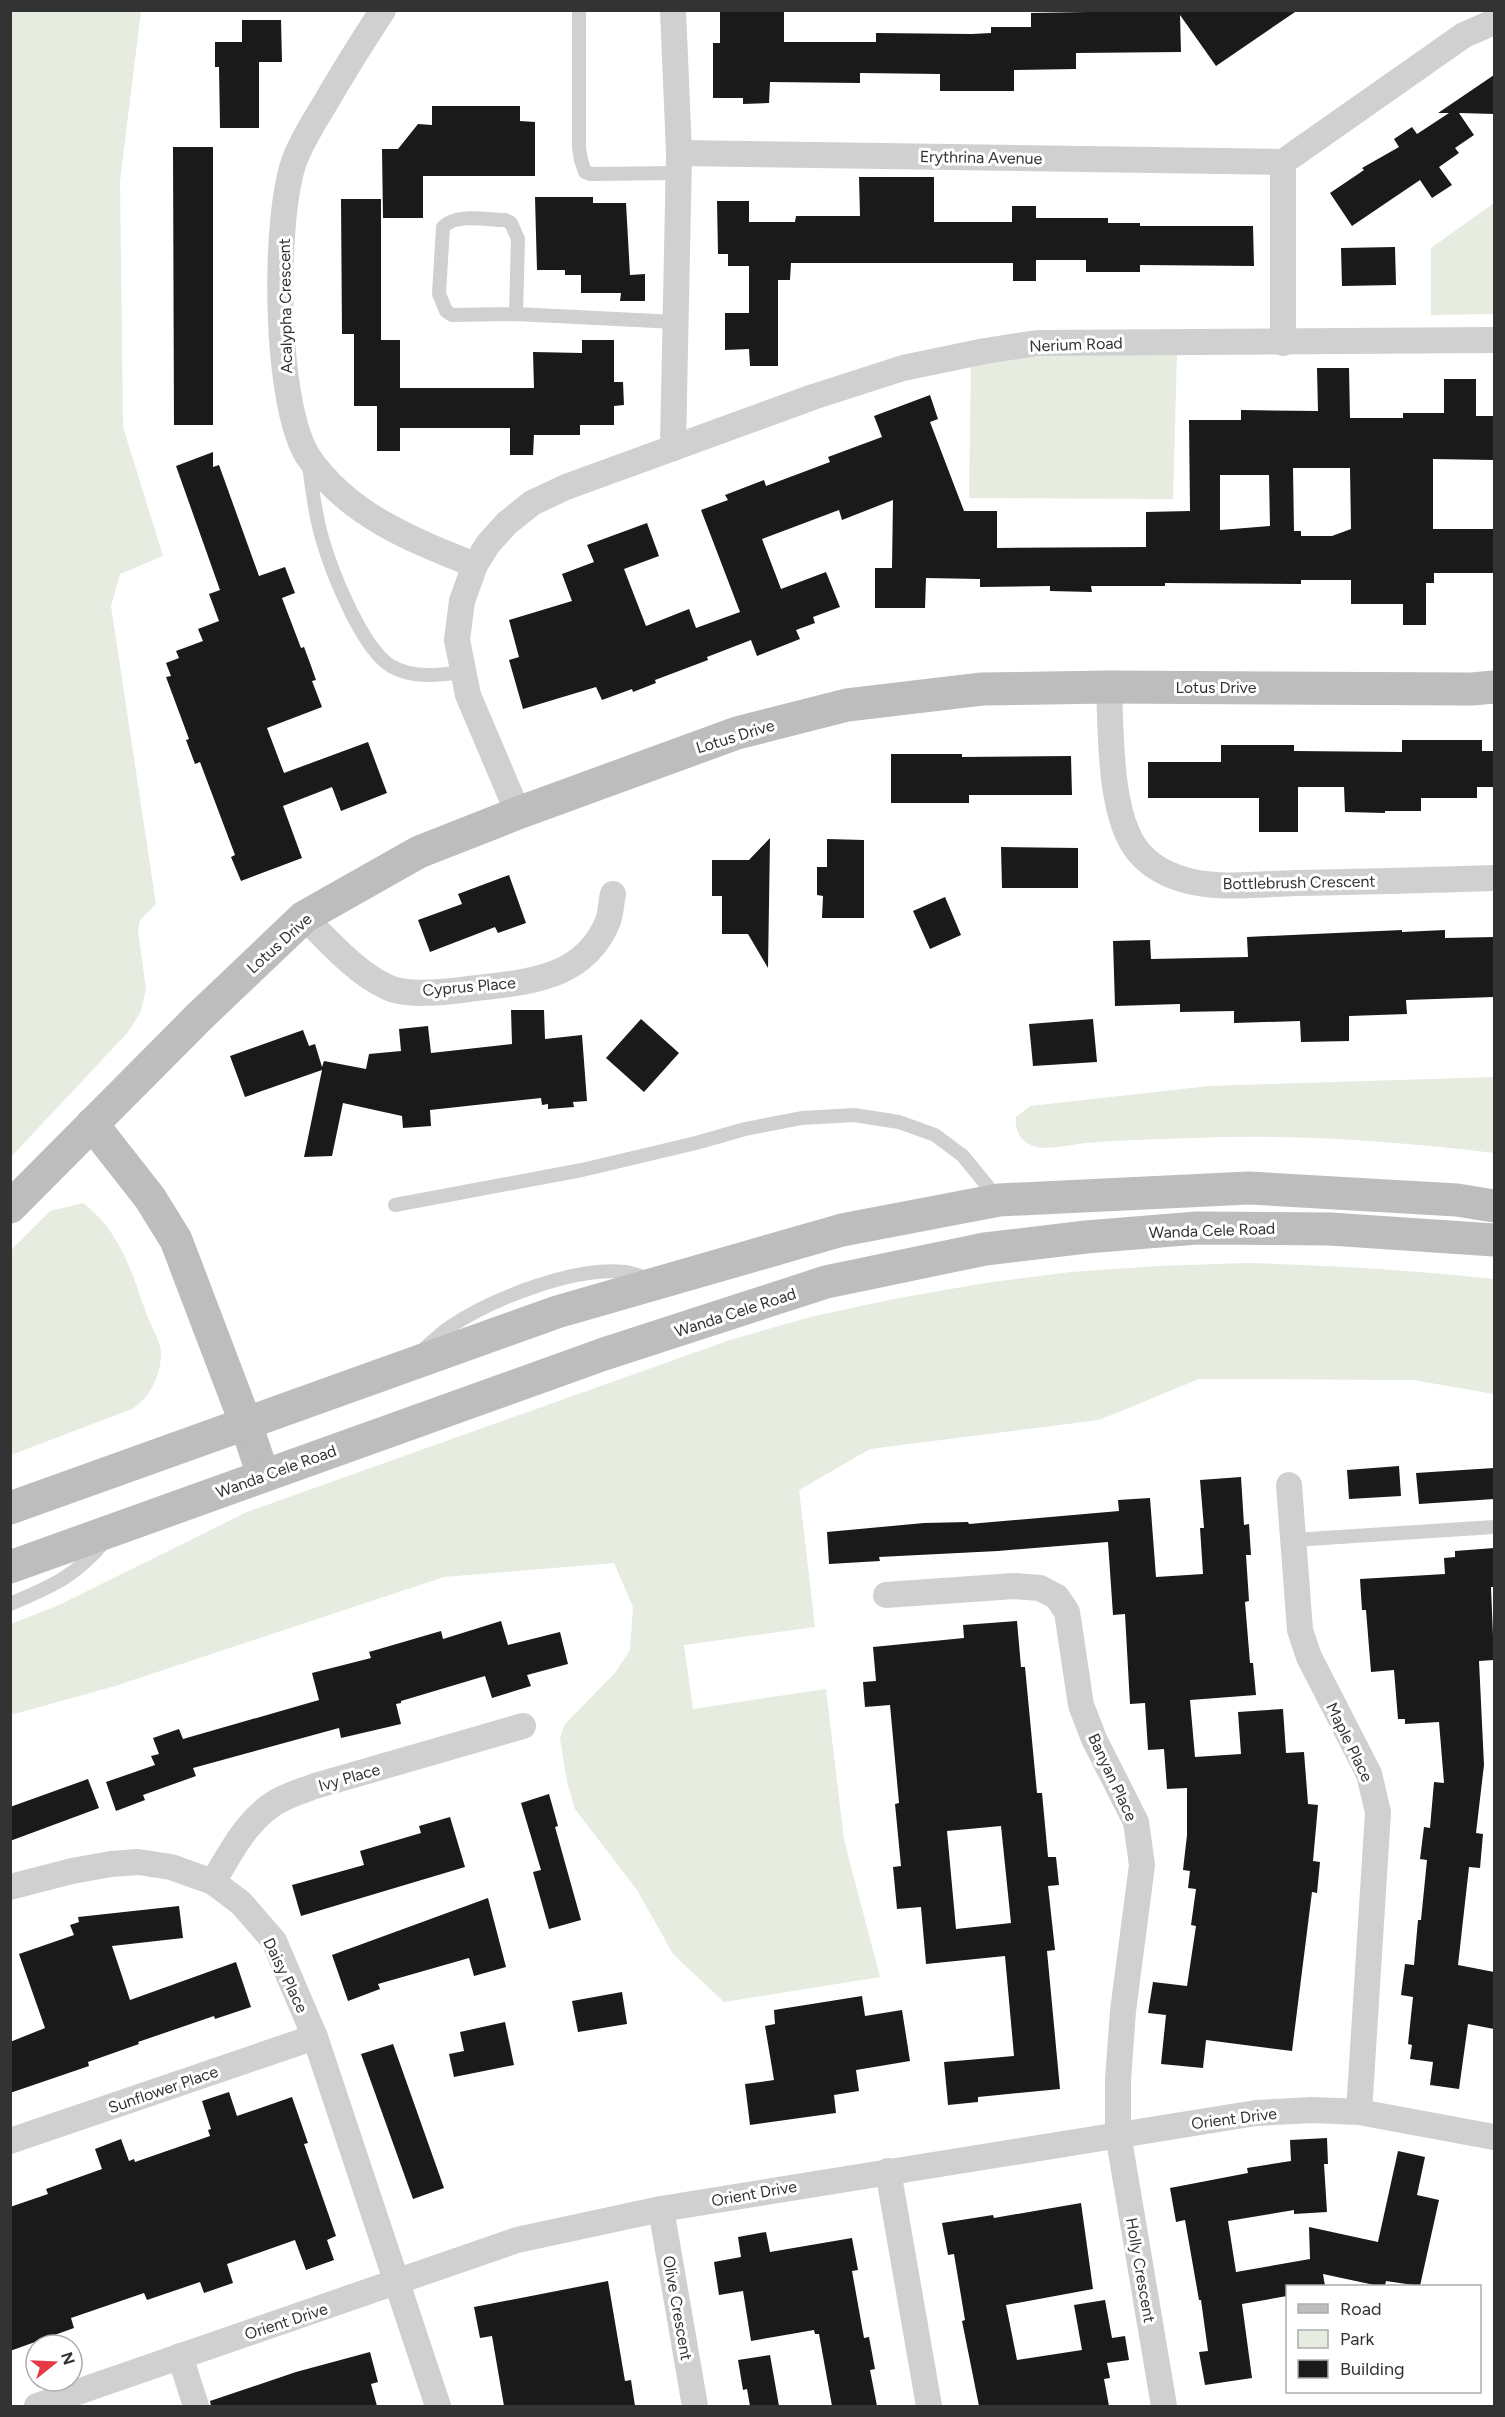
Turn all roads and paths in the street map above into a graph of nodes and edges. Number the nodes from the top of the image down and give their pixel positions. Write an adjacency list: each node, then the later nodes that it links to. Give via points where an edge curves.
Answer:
1 (383, 10): 12 (street, Acalypha Crescent, via 313,123 295,158 285,196 282,351 290,409)
2 (579, 10): 6 (lane, via 579,148 585,172 601,174)
3 (673, 10): 6 (street)
4 (1494, 21): 5 (street, via 1464,35)
5 (1283, 162): 6 (street, Erythrina Avenue); 10 (street)
6 (678, 163): 8 (street)
7 (516, 314): 7 (lane, via 452,315 446,311 440,294 443,227 447,223 459,219 511,223 518,239); 8 (lane)
8 (676, 322): 11 (street)
9 (1494, 340): 10 (street, Nerium Road)
10 (1283, 342): 11 (street, Nerium Road, via 1037,343 985,351 903,368)
11 (673, 448): 13 (street, via 532,503 507,523)
12 (308, 457): 13 (street, Acalypha Crescent, via 358,509 401,533); 14 (lane, via 322,540 342,592 374,650 392,666 411,672 434,676)
13 (475, 565): 14 (street, via 462,601 457,640)
14 (464, 672): 17 (street, via 468,695)
15 (1109, 687): 16 (street, Lotus Drive); 17 (street, Lotus Drive, via 982,689 847,705 738,733); 18 (street, Bottlebrush Crescent, via 1112,751 1124,826 1137,850 1159,870 1184,880 1229,885)
16 (1494, 687)
17 (518, 813): 20 (street, Lotus Drive, via 419,852)
18 (1494, 878)
19 (613, 894): 20 (street, Cyprus Place, via 608,920 596,941 561,972 536,980 452,991 390,989 365,975)
20 (304, 917): 21 (street, Lotus Drive)
21 (92, 1124): 25 (street, Lotus Drive); 27 (street, via 150,1198 176,1240)
22 (999, 1200): 23 (lane, via 963,1156 935,1135 898,1122 854,1115 802,1118 745,1129 582,1170); 24 (street, via 1249,1188 1457,1200); 27 (street, via 842,1230 557,1312)
23 (395, 1205)
24 (1494, 1206)
25 (10, 1207)
26 (1494, 1240): 28 (street, Wanda Cele Road, via 1330,1229 1197,1228 985,1249 826,1282 604,1354)
27 (246, 1424): 28 (street); 30 (street)
28 (263, 1475): 32 (street, Wanda Cele Road)
29 (1289, 1485): 33 (street, Maple Place)
30 (10, 1508)
31 (1494, 1527): 33 (lane)
32 (115, 1529): 34 (street, Wanda Cele Road); 36 (lane, via 88,1562 65,1579)
33 (1293, 1540): 41 (street, Maple Place, via 1300,1630 1309,1657 1369,1774 1378,1812)
34 (10, 1567)
35 (886, 1595): 42 (street, Banyan Place, via 1014,1586 1040,1588 1057,1598 1067,1612 1081,1705 1136,1822 1142,1865 1123,2011)
36 (10, 1604)
37 (523, 1726): 38 (street, Ivy Place, via 283,1798 261,1813)
38 (213, 1882): 39 (street, Daisy Place, via 171,1867 138,1862 72,1871); 40 (street, Daisy Place, via 241,1903 273,1941)
39 (10, 1887)
40 (315, 2037): 44 (street, Sunflower Place); 47 (street, Daisy Place)
41 (1359, 2112): 42 (street, Orient Drive, via 1256,2113); 43 (street, Orient Drive)
42 (1118, 2134): 45 (street, Orient Drive); 54 (street, Holly Crescent)
43 (1494, 2137)
44 (10, 2141)
45 (888, 2171): 46 (street, Orient Drive); 53 (street)
46 (661, 2209): 47 (street, Orient Drive, via 517,2240); 52 (street, Olive Crescent)
47 (397, 2284): 48 (street, Orient Drive); 51 (street)
48 (180, 2356): 49 (street, Orient Drive); 50 (street)
49 (37, 2406)
50 (196, 2406)
51 (438, 2406)
52 (695, 2406)
53 (929, 2406)
54 (1164, 2406)

